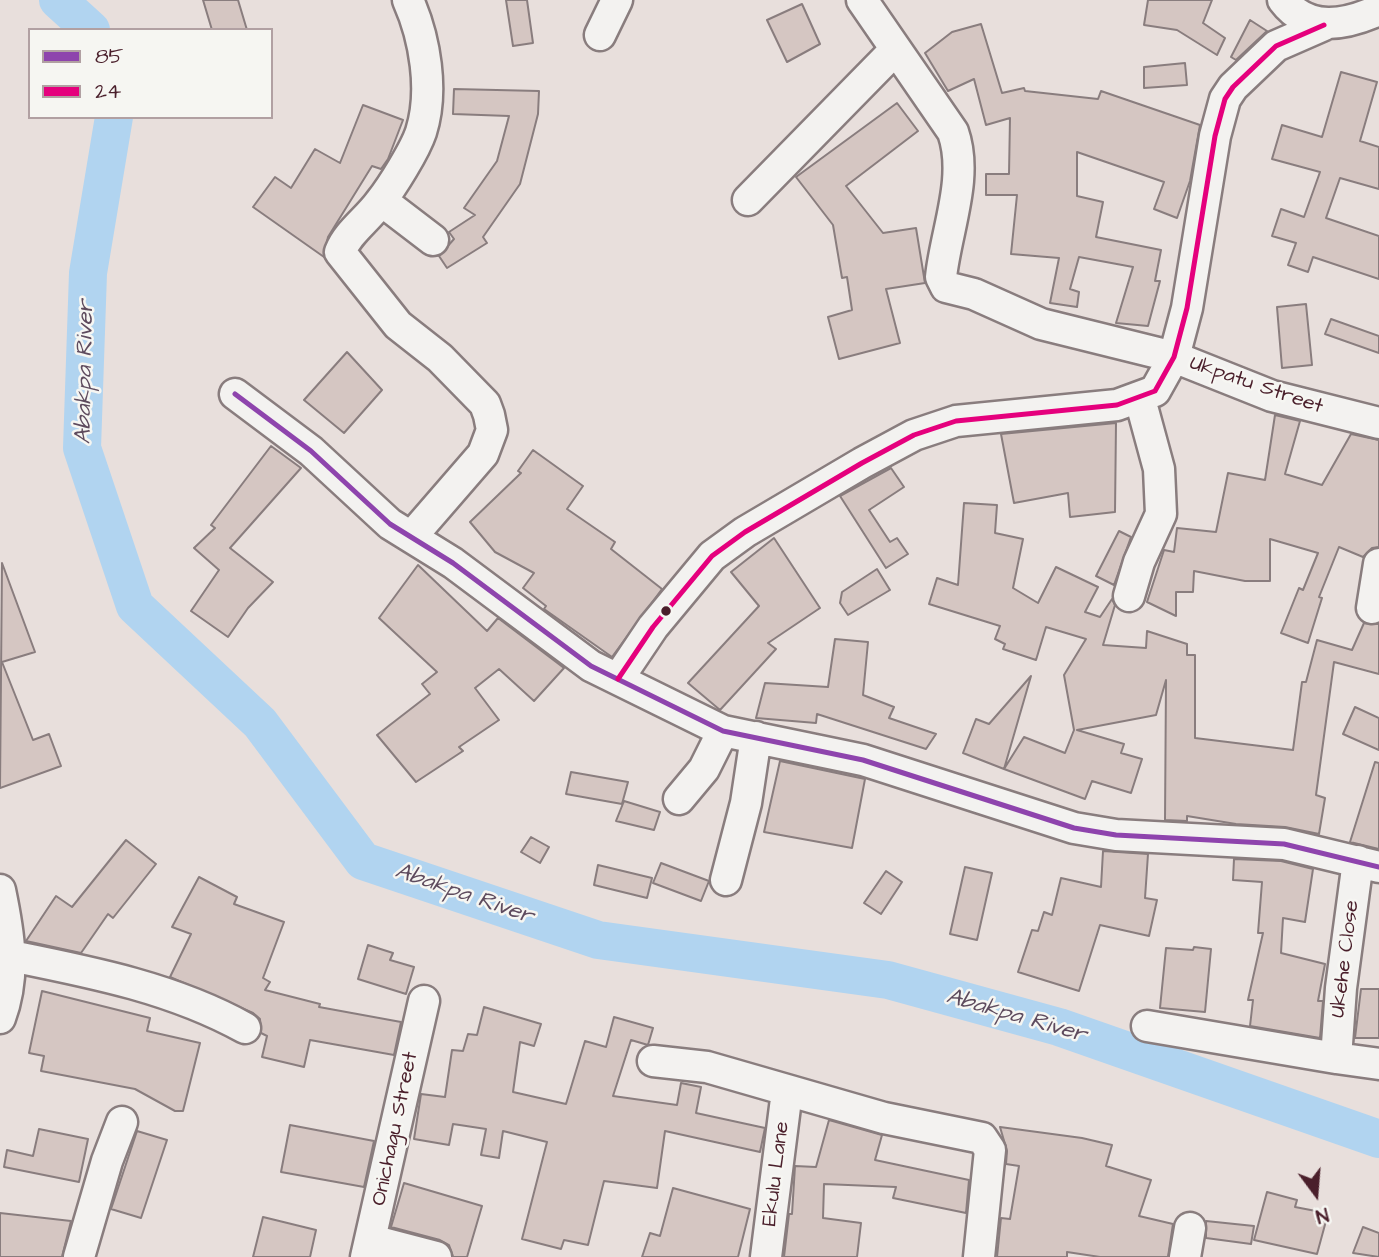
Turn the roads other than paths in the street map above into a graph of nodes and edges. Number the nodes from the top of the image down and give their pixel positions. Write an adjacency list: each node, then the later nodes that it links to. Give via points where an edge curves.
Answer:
1 (408, 0): 10 (street, via 425,58 421,132)
2 (617, 0): 7 (street)
3 (863, 0): 8 (street)
4 (1283, 0): 6 (street)
5 (1379, 10): 6 (street)
6 (1324, 25): 12 (street, via 1276,46 1224,99)
7 (600, 35)
8 (895, 50): 9 (street); 12 (street, Ukpatu Street, via 953,132 960,151 942,283 1041,324)
9 (748, 200)
10 (382, 201): 11 (street); 16 (street, via 346,239 340,252 398,325 440,358 485,404 492,430 483,454)
11 (433, 240)
12 (1174, 357): 14 (street, via 1155,391); 15 (street, Ukpatu Street, via 1272,396)
13 (234, 394): 16 (street, via 311,451 390,524)
14 (1140, 399): 18 (street, via 1159,469 1161,514); 20 (street, via 956,421 914,435 872,457 712,556 653,627)
15 (1379, 423)
16 (412, 536): 20 (street, via 565,648)
17 (1379, 564): 19 (street)
18 (1129, 596)
19 (1372, 608)
20 (618, 679): 21 (street)
21 (723, 731): 22 (street); 23 (street, via 704,769)
22 (756, 737): 24 (street, via 863,760 1074,828 1116,835 1284,844); 25 (street, via 746,803)
23 (679, 799)
24 (1368, 864): 32 (street, Ukehe Close, via 1341,988)
25 (726, 880)
26 (0, 890): 27 (street)
27 (11, 956): 29 (street); 31 (street, via 123,980)
28 (424, 1001): 38 (street, Onichagu Street)
29 (0, 1018)
30 (1147, 1026): 32 (street)
31 (246, 1028)
32 (1336, 1058): 34 (street)
33 (653, 1061): 35 (street, via 707,1067)
34 (1379, 1064)
35 (787, 1091): 41 (street, Ekulu Lane); 42 (street, via 884,1118 975,1135 988,1142)
36 (122, 1122): 39 (street)
37 (1190, 1228): 43 (street)
38 (369, 1248): 40 (street)
39 (79, 1257)
40 (436, 1257)
41 (766, 1257)
42 (979, 1257)
43 (1185, 1257)

